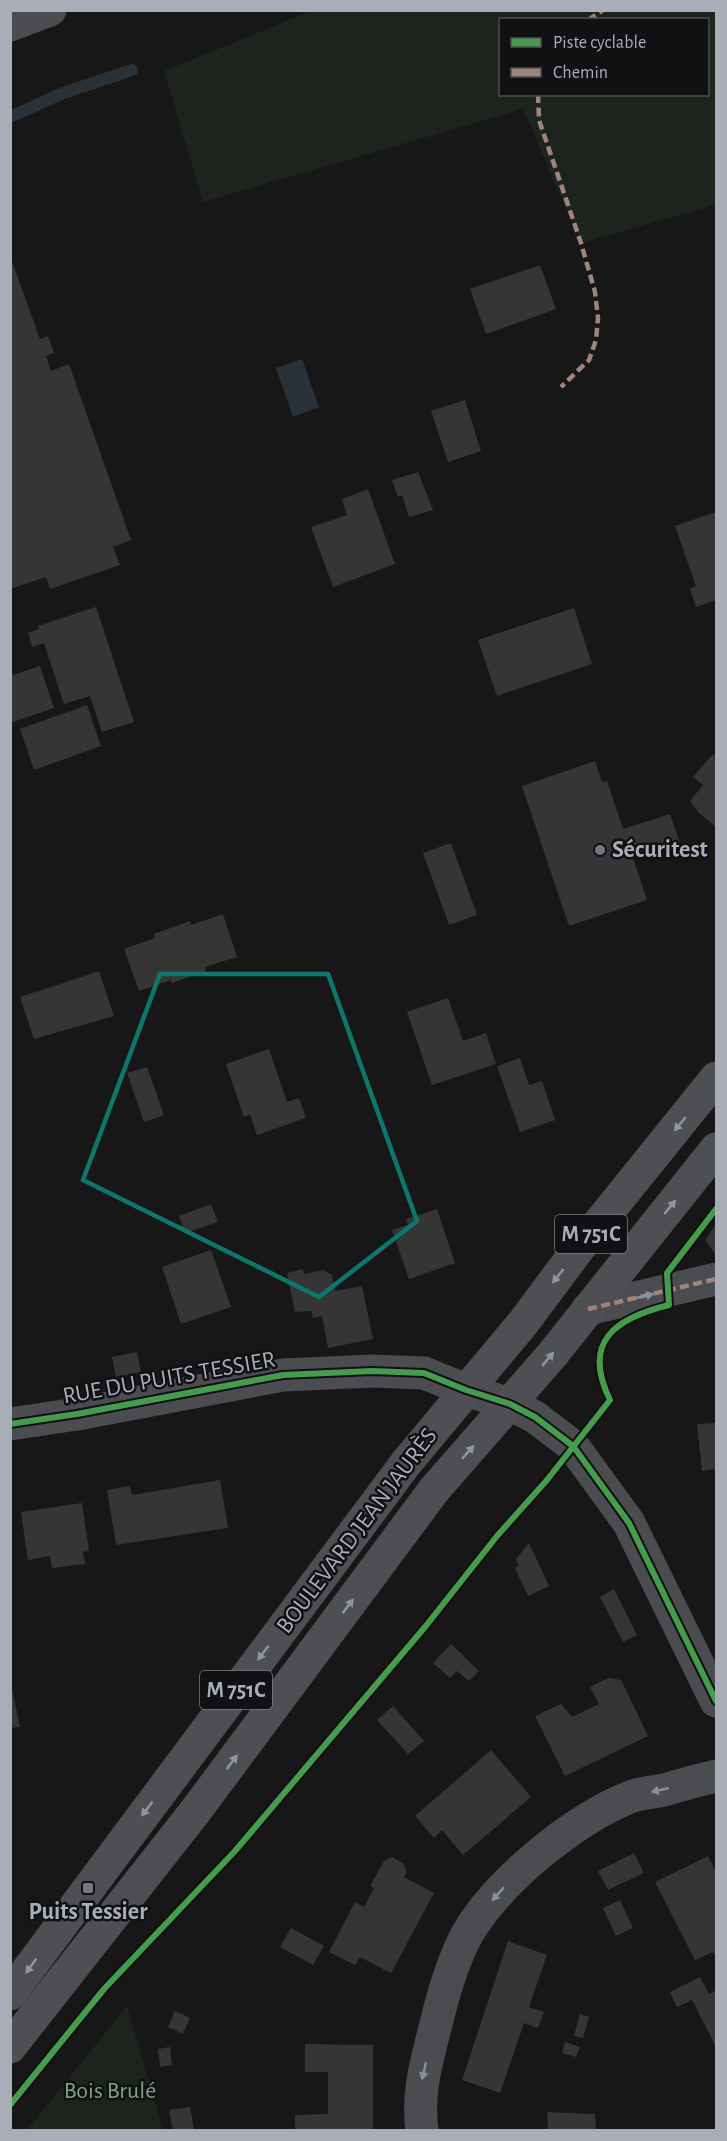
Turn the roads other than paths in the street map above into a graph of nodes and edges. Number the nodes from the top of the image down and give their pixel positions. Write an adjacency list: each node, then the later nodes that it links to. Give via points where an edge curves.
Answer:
1 (50, 10): 2 (street)
2 (10, 25)
3 (717, 1078): 7 (main road, BOULEVARD JEAN JAURÈS / M 751C, one-way to 7)
4 (717, 1149): 6 (main road, BOULEVARD JEAN JAURÈS / M 751C, one-way to 4)
5 (717, 1279): 6 (street, one-way to 5)
6 (588, 1309): 8 (main road, BOULEVARD JEAN JAURÈS / M 751C, one-way to 6)
7 (466, 1390): 8 (street, RUE DU PUITS TESSIER); 9 (street, RUE DU PUITS TESSIER, via 423,1373 283,1375); 12 (main road, BOULEVARD JEAN JAURÈS / M 751C, one-way to 12, via 406,1463)
8 (510, 1404): 10 (street, RUE DU PUITS TESSIER, via 573,1446 629,1523); 13 (main road, BOULEVARD JEAN JAURÈS / M 751C, one-way to 8, via 197,1809 434,1490)
9 (10, 1424)
10 (717, 1701)
11 (717, 1776): 14 (street, one-way to 14, via 633,1796 605,1809 545,1850 484,1910 464,1940 444,1987 422,2077)
12 (10, 1994)
13 (10, 2047)
14 (422, 2130)

